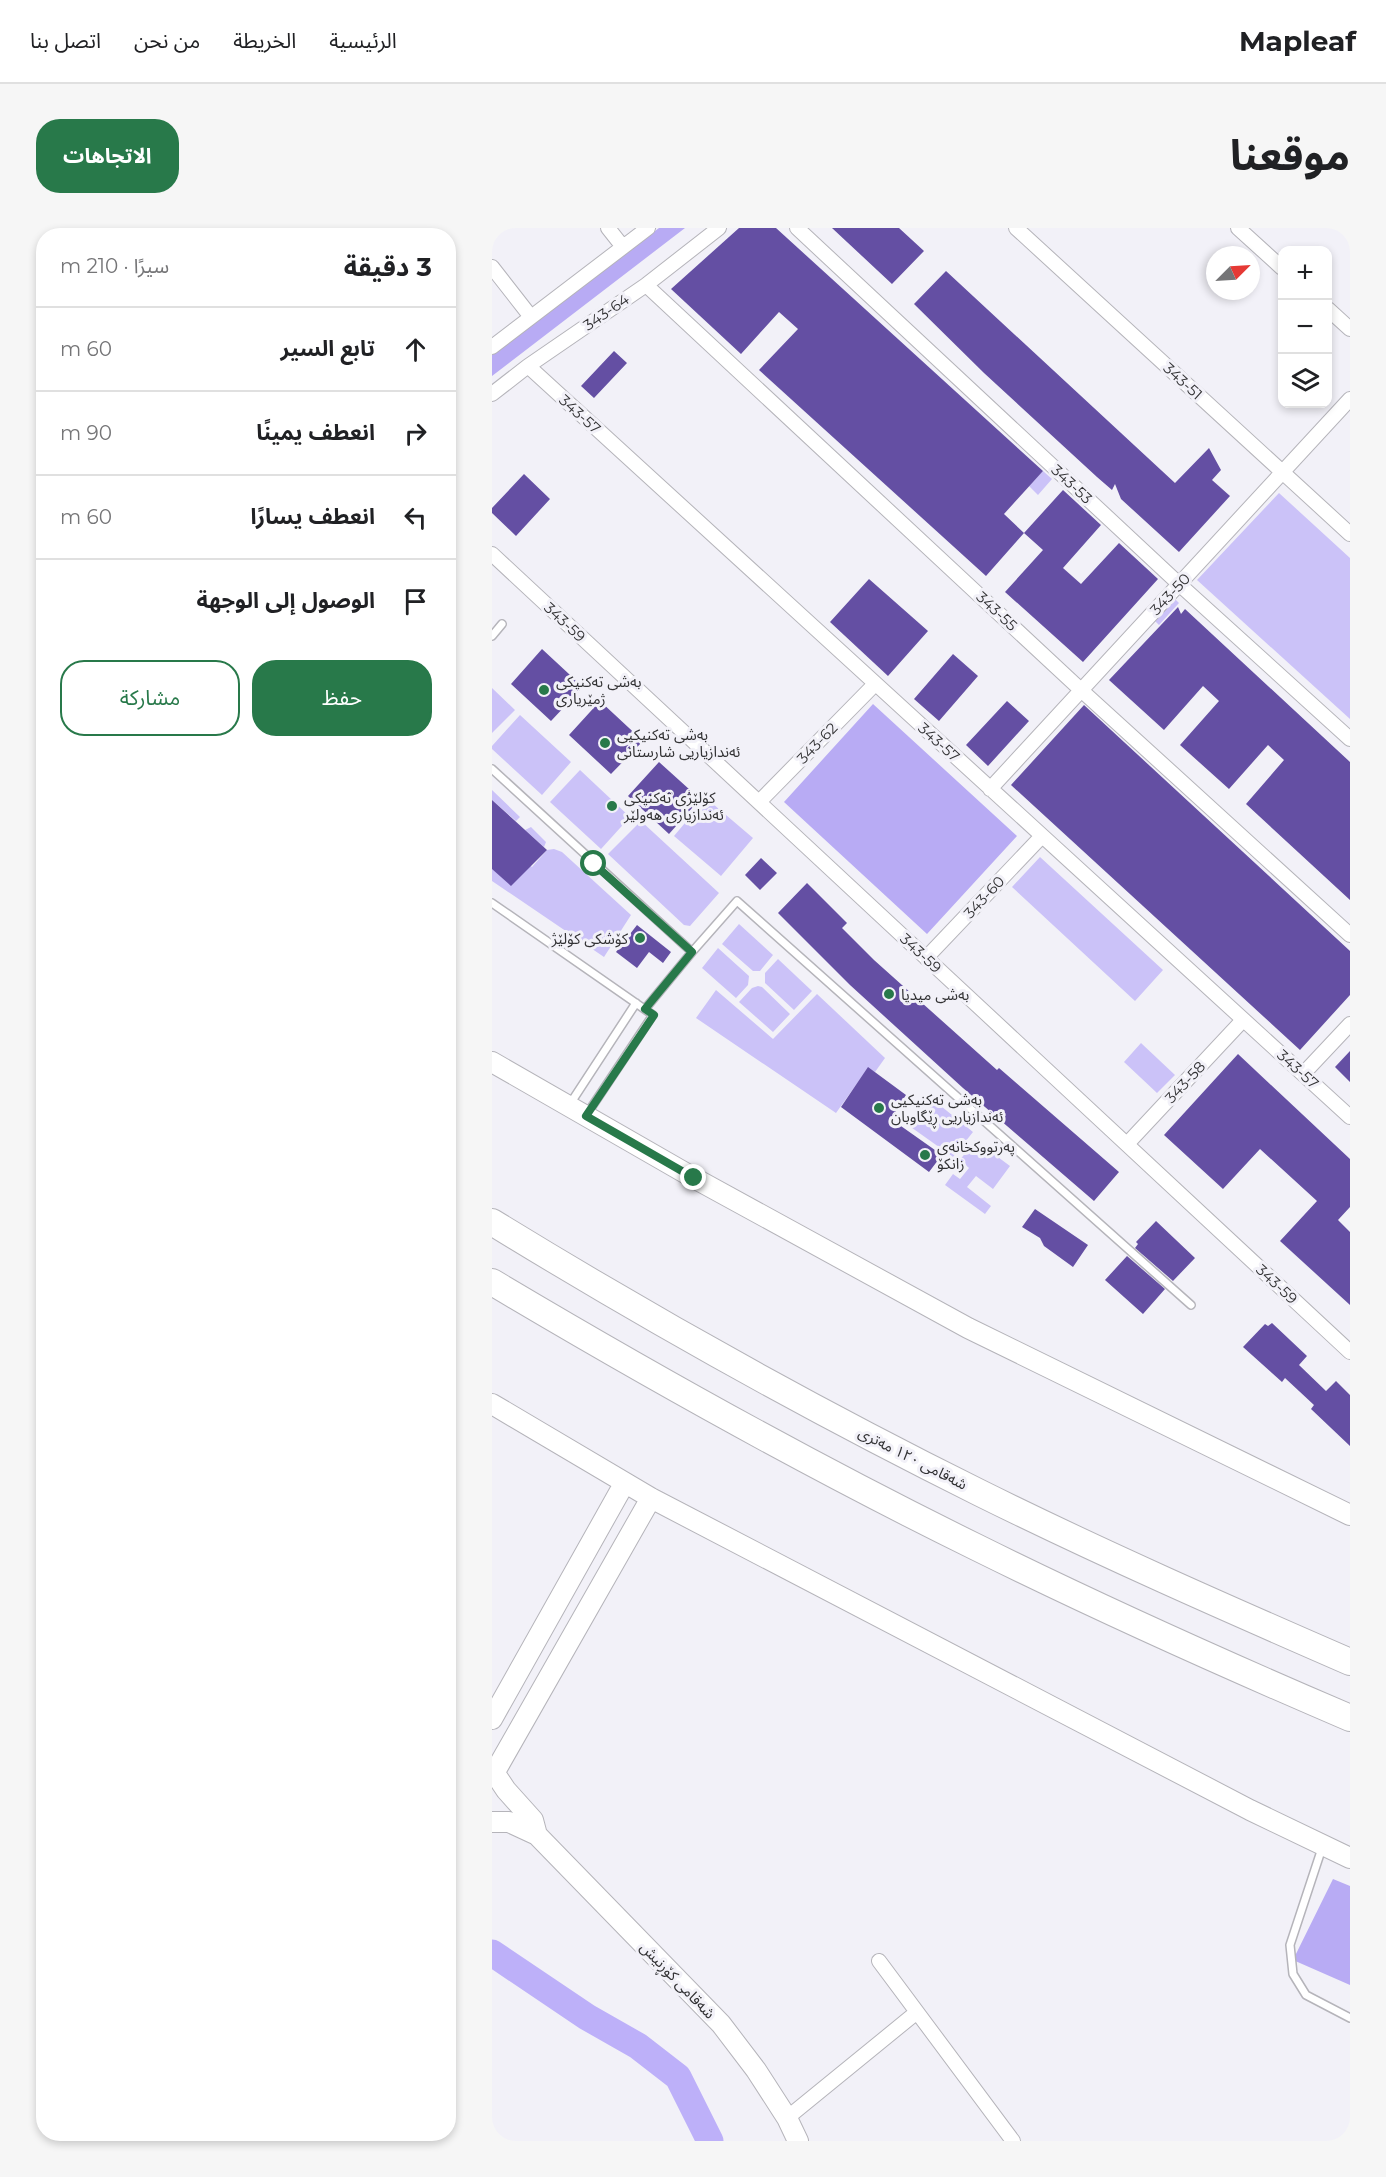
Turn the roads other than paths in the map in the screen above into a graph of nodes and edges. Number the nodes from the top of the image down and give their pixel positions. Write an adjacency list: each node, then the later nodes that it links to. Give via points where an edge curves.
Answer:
1 (608, 228): 7 (street)
2 (648, 228): 7 (street)
3 (719, 228): 10 (street, 343-64)
4 (796, 228): 21 (street, 343-53)
5 (1016, 228): 18 (street, 343-51)
6 (1238, 228): 8 (street)
7 (623, 247): 12 (street)
8 (1278, 264)
9 (492, 267): 12 (street)
10 (646, 285): 15 (street, 343-64); 25 (street, 343-55)
11 (1332, 313): 13 (street)
12 (531, 317): 14 (street)
13 (1350, 329)
14 (492, 347)
15 (528, 366): 16 (street, 343-64); 24 (street, 343-57)
16 (492, 394)
17 (1350, 399): 18 (street, 343-50)
18 (1282, 472): 19 (street, 343-51); 21 (street, 343-50)
19 (1350, 534)
20 (492, 554): 29 (street, 343-59)
21 (1179, 584): 25 (street, 343-50); 26 (street, 343-53)
22 (502, 624): 23 (lane)
23 (492, 636)
24 (875, 684): 28 (street, 343-57); 29 (street, 343-62)
25 (1081, 690): 28 (street, 343-50); 32 (street, 343-55)
26 (1350, 738)
27 (492, 769): 33 (lane)
28 (990, 789): 30 (street, 343-57)
29 (759, 802): 34 (street, 343-59)
30 (1042, 836): 34 (street, 343-60); 37 (street, 343-57)
31 (492, 903): 35 (lane)
32 (1350, 935)
33 (692, 952): 36 (lane); 47 (lane, via 737,901)
34 (926, 957): 44 (street, 343-59)
35 (636, 1003): 36 (lane); 41 (lane)
36 (645, 1009): 42 (lane, via 654,1015)
37 (1243, 1020): 40 (street, 343-57); 44 (street, 343-58)
38 (1350, 1024): 40 (street)
39 (492, 1062): 41 (street)
40 (1303, 1074): 43 (street, 343-57)
41 (568, 1106): 42 (street)
42 (586, 1116): 52 (street, via 968,1329)
43 (1350, 1117)
44 (1127, 1144): 48 (street, 343-59)
45 (492, 1222): 53 (highway, شەقامی ١٢٠ مەتری, via 697,1343 851,1427 1087,1545)
46 (492, 1282): 54 (highway, via 732,1420 976,1548)
47 (1191, 1305)
48 (1350, 1352)
49 (492, 1404): 50 (street)
50 (624, 1484): 51 (street); 55 (street)
51 (651, 1498): 56 (street); 59 (street)
52 (1350, 1515)
53 (1350, 1662)
54 (1350, 1718)
55 (492, 1719)
56 (493, 1775): 58 (street, شەقامی کۆڕنیش, via 533,1821)
57 (492, 1822): 58 (street, شەقامی کۆڕنیش, via 509,1822)
58 (537, 1835): 64 (street, شەقامی کۆڕنیش, via 721,2024)
59 (1323, 1845): 60 (street); 63 (lane, via 1290,1945 1293,1974 1306,1995)
60 (1350, 1858)
61 (879, 1961): 62 (street)
62 (917, 2012): 64 (street); 66 (street)
63 (1350, 2018)
64 (787, 2118): 65 (street, شەقامی کۆڕنیش)
65 (798, 2141)
66 (1013, 2141)

